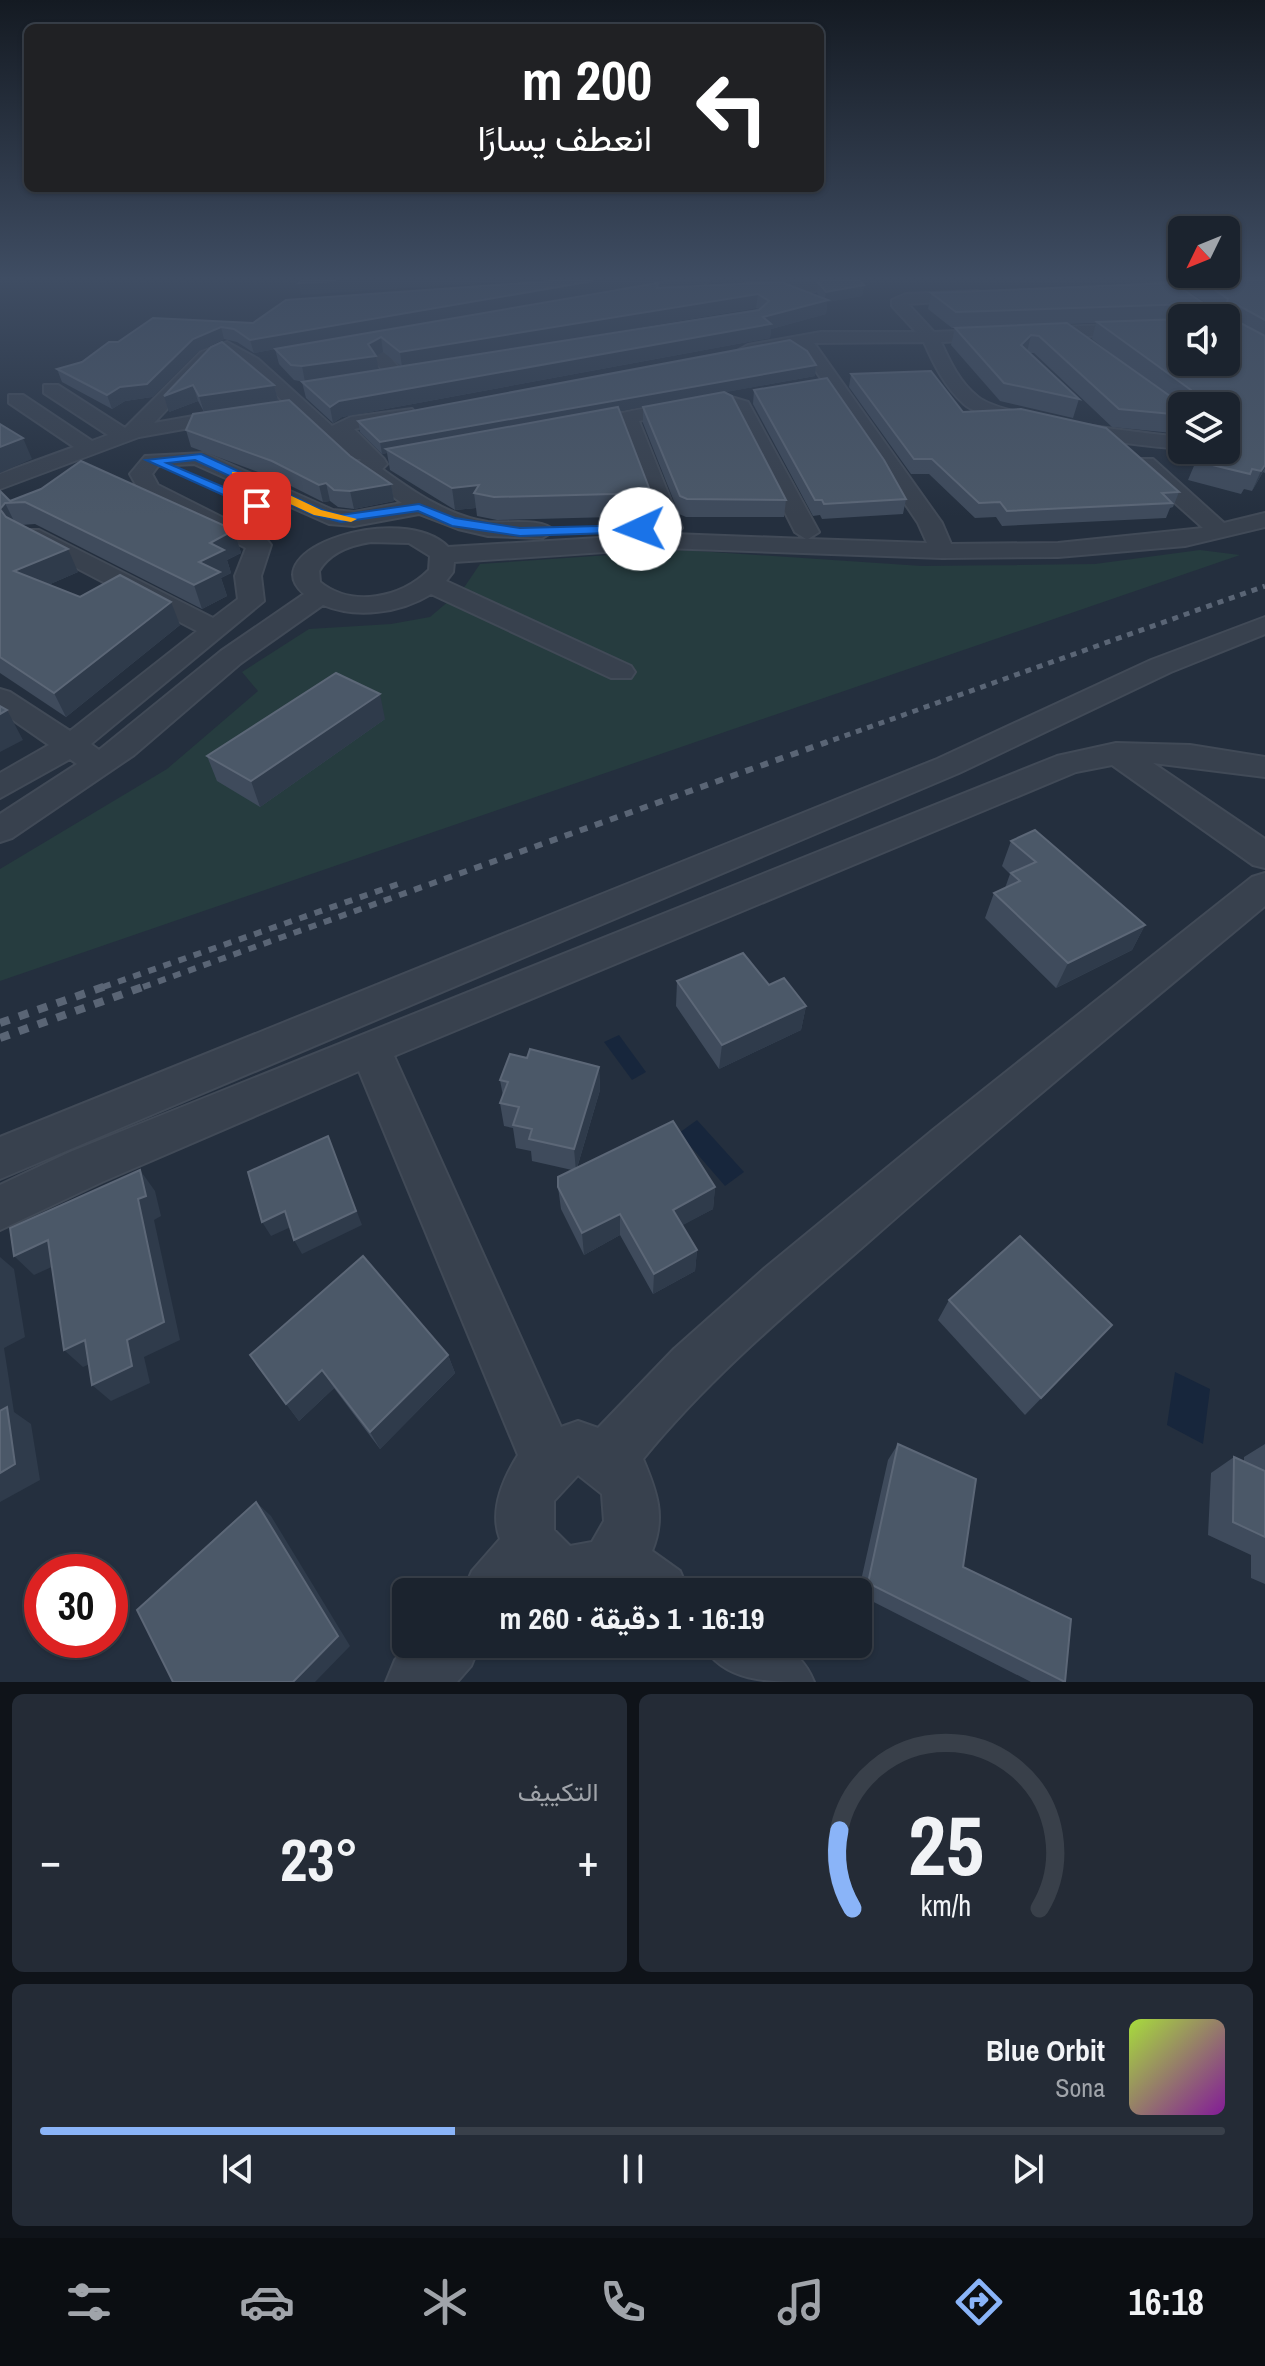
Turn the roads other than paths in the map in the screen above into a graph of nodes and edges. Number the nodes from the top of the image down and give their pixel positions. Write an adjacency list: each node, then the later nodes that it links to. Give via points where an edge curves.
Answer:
1 (203, 359): 18 (street)
2 (247, 359): 10 (street)
3 (260, 359): 10 (street)
4 (374, 359): 7 (street, via 390,377)
5 (813, 359): 30 (street)
6 (940, 359): 17 (street, via 965,397 978,405)
7 (443, 369)
8 (51, 389): 18 (street)
9 (759, 395): 12 (street)
10 (302, 398): 18 (street, via 260,412); 21 (street)
11 (16, 399): 18 (street)
12 (729, 400): 15 (street); 28 (street, via 741,406)
13 (426, 410): 21 (street, via 343,426)
14 (1081, 411): 17 (street)
15 (628, 418): 16 (street); 25 (street)
16 (554, 432)
17 (1108, 434): 19 (street); 26 (street)
18 (114, 440): 20 (street); 22 (street)
19 (1168, 441)
20 (152, 460): 23 (street, via 197,457 329,517 354,519); 29 (street); 35 (street, via 141,474 144,485 211,507 260,548 248,576 251,601)
21 (377, 464): 23 (street)
22 (0, 482)
23 (419, 507): 25 (street, via 452,522 520,532)
24 (1265, 520): 26 (street)
25 (670, 528): 28 (street)
26 (1220, 531): 30 (street, via 1144,544 1058,550)
27 (26, 532): 35 (street)
28 (807, 532): 30 (street)
29 (341, 542): 31 (street, via 396,534 430,543); 33 (street, via 314,558 307,571 308,584)
30 (938, 542): 31 (street, via 664,541)
31 (442, 555): 32 (street, via 441,572)
32 (431, 584): 33 (street, via 376,603); 36 (street)
33 (320, 595): 40 (street, via 253,639)
34 (1265, 625): 47 (street, via 1161,666 919,778)
35 (216, 630): 38 (street)
36 (621, 672)
37 (0, 698): 38 (street)
38 (70, 746): 40 (street); 42 (street)
39 (1116, 753): 41 (street, via 1192,754); 44 (street); 46 (street, via 1027,779)
40 (101, 765): 43 (street)
41 (1265, 767)
42 (0, 787)
43 (0, 830)
44 (1265, 856)
45 (1265, 886): 49 (street, via 927,1160 710,1347)
46 (370, 1048): 48 (street); 50 (street)
47 (0, 1158)
48 (0, 1208)
49 (609, 1458): 50 (street, via 578,1448); 52 (street, via 630,1487 633,1526 626,1545)
50 (548, 1461): 51 (street, via 525,1500)
51 (531, 1546): 52 (street, via 560,1574); 53 (street)
52 (637, 1576)
53 (505, 1578)
54 (437, 1658): 56 (street)
55 (751, 1658): 57 (street)
56 (417, 1682)
57 (783, 1682)

